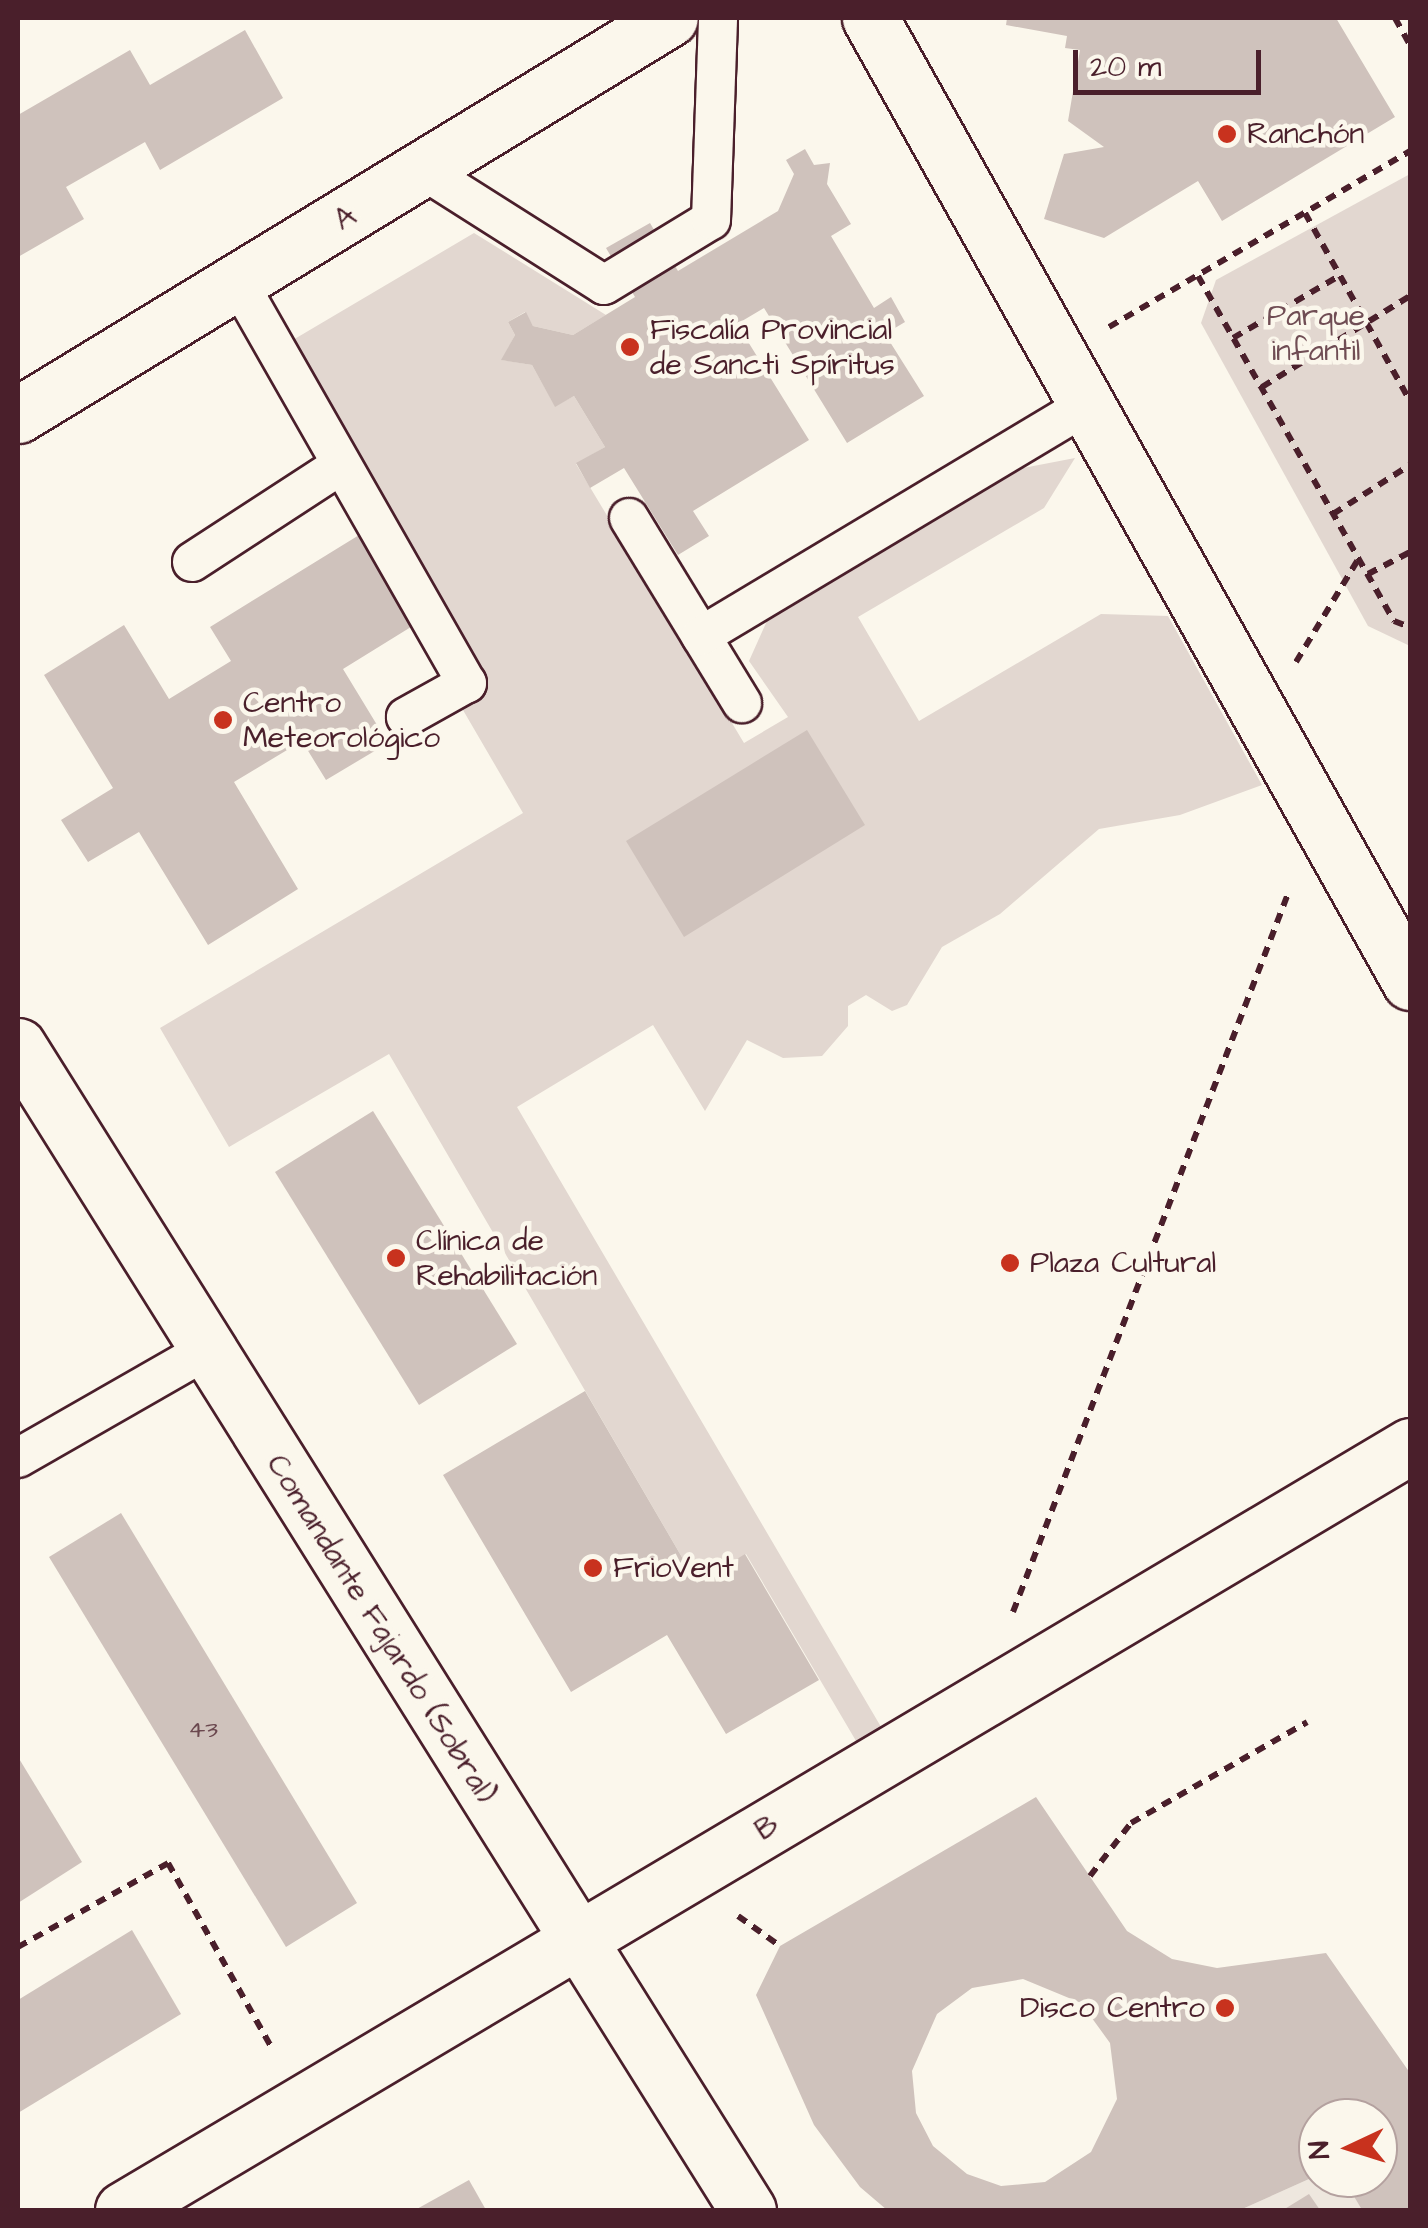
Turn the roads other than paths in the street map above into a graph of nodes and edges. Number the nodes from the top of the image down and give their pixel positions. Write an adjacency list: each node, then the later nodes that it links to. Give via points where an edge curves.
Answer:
1 (670, 18): 4 (street, A)
2 (718, 18): 4 (lane, via 711,220 604,285)
3 (870, 18): 6 (street)
4 (422, 170): 5 (street, A)
5 (238, 284): 7 (street, A); 8 (lane)
6 (1088, 405): 11 (lane); 14 (street)
7 (18, 415)
8 (342, 465): 10 (lane); 13 (lane, via 467,683)
9 (630, 518): 11 (lane)
10 (192, 562)
11 (701, 636): 12 (lane)
12 (742, 703)
13 (406, 717)
14 (1410, 982)
15 (18, 1046): 16 (street, Comandante Fajardo (Sobral))
16 (205, 1351): 18 (lane); 19 (street, Comandante Fajardo (Sobral))
17 (1410, 1446): 19 (street, B)
18 (18, 1458)
19 (578, 1940): 20 (street, B); 21 (street, Comandante Fajardo (Sobral))
20 (123, 2210)
21 (748, 2210)

